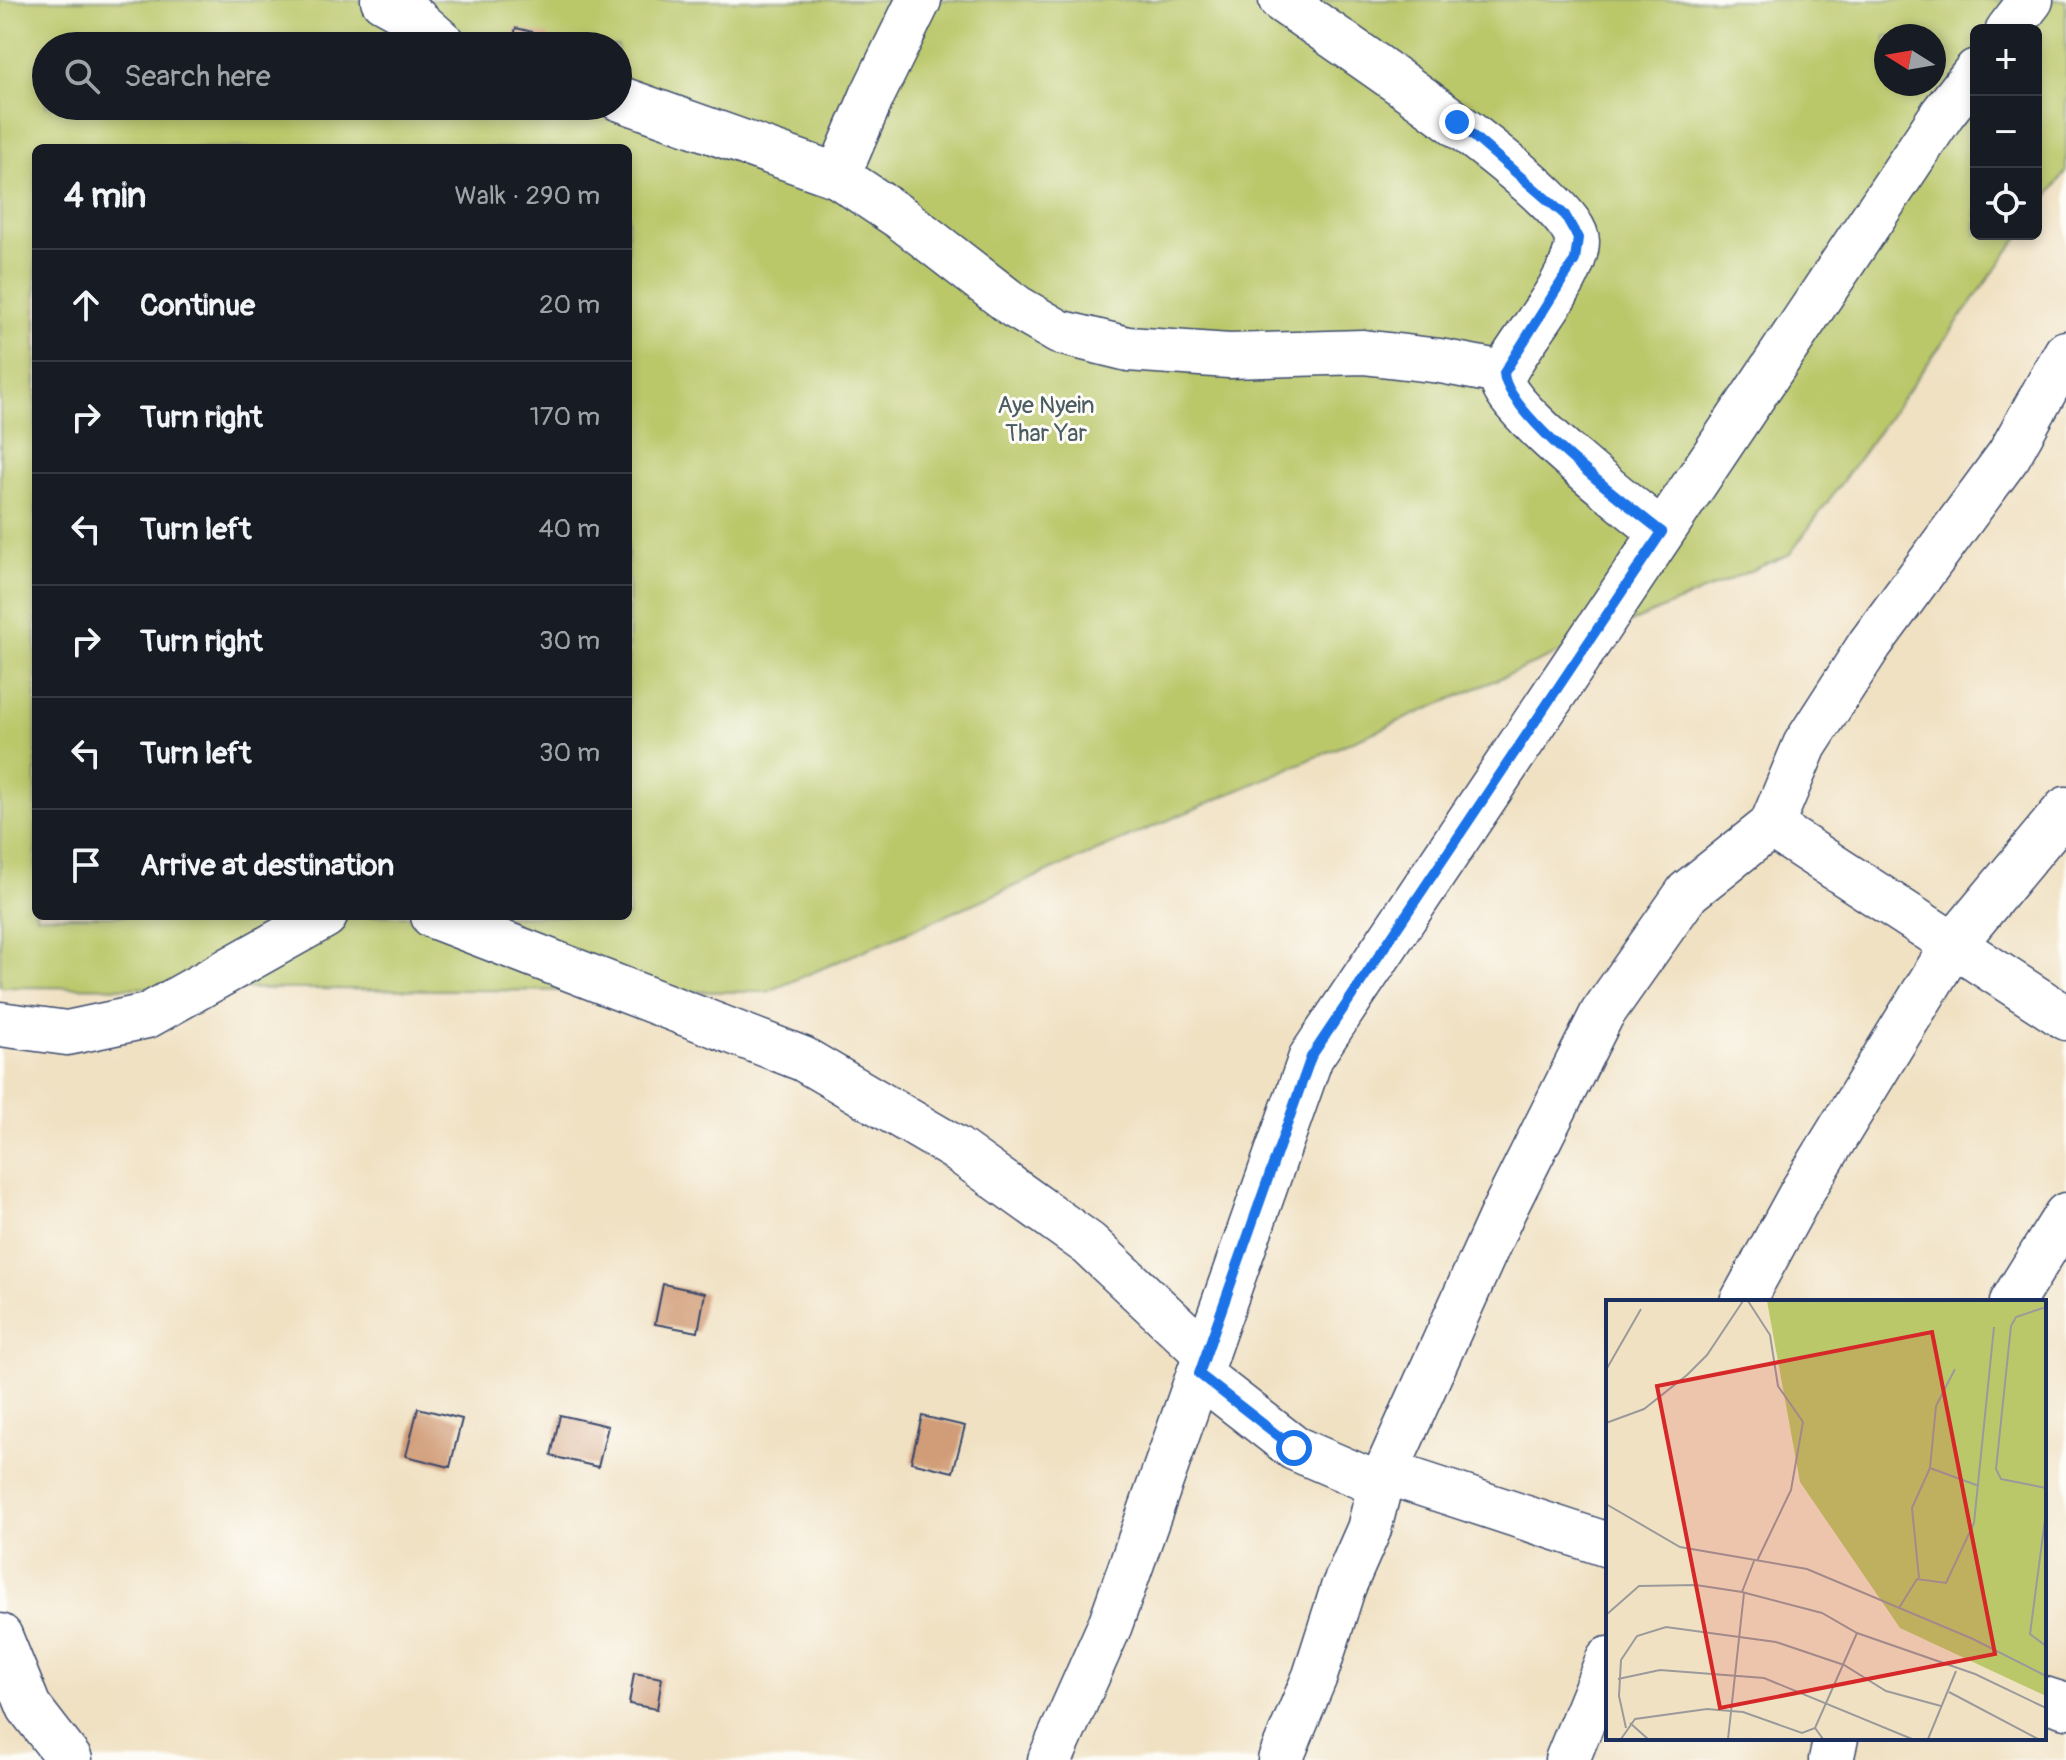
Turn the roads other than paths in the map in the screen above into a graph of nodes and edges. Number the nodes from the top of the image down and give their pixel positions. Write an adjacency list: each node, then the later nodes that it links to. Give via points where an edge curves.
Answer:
1 (383, 0): 6 (street)
2 (919, 0): 9 (street)
3 (1281, 0): 11 (street, via 1457,122 1565,215 1578,238 1575,260)
4 (2031, 0): 5 (street)
5 (2013, 24)
6 (430, 32)
7 (1970, 79): 12 (street)
8 (632, 103): 9 (street)
9 (838, 176): 11 (street, via 1016,307 1059,332 1128,349 1229,356 1363,352)
10 (2066, 353): 14 (street, via 2009,455 1870,644 1805,745)
11 (1504, 373): 12 (street, via 1504,387 1515,404)
12 (1662, 532): 23 (street, via 1311,1057)
13 (2066, 809): 17 (street)
14 (1771, 826): 17 (street); 24 (street, via 1688,892 1602,1014 1503,1212)
15 (318, 920): 19 (street, via 147,1016 67,1033)
16 (443, 920): 23 (street, via 803,1059 955,1148 1089,1244)
17 (1953, 945): 18 (street); 21 (street, via 1803,1190)
18 (2066, 1018)
19 (0, 1024)
20 (2066, 1215): 22 (street)
21 (1743, 1300)
22 (2013, 1300)
23 (1203, 1364): 24 (street, via 1294,1448); 32 (street, via 1110,1625)
24 (1383, 1479): 25 (street); 33 (street, via 1369,1529)
25 (1606, 1544)
26 (0, 1636): 31 (street, via 29,1707)
27 (1606, 1664): 34 (street)
28 (2046, 1700): 29 (street)
29 (2066, 1706)
30 (1836, 1740): 35 (street)
31 (70, 1760)
32 (1050, 1760)
33 (1280, 1760)
34 (1567, 1760)
35 (1831, 1760)

